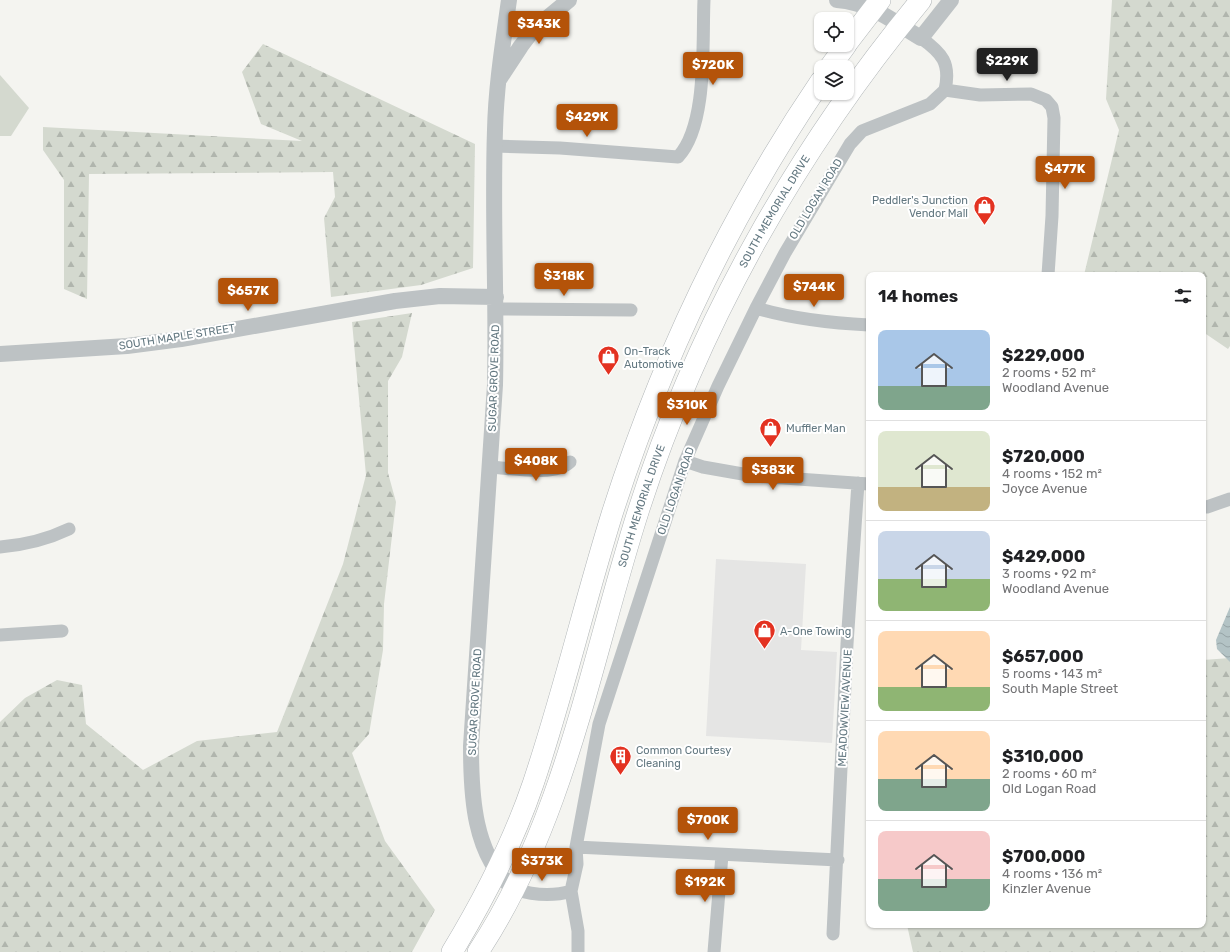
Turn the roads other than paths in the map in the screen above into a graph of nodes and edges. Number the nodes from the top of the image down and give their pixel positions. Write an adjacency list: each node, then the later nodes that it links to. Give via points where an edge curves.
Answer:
1 (509, 0): 11 (street, SUGAR GROVE ROAD)
2 (569, 0): 11 (street, via 534,28)
3 (704, 0): 14 (street, via 698,108 690,140 678,157)
4 (837, 0): 7 (street)
5 (921, 0): 8 (highway, SOUTH MEMORIAL DRIVE)
6 (951, 0): 10 (street)
7 (876, 4): 8 (street); 9 (highway)
8 (900, 26): 10 (street); 35 (highway, SOUTH MEMORIAL DRIVE, via 862,74 807,154 755,242 684,389 637,515 554,795)
9 (854, 33)
10 (921, 38): 12 (street, via 942,56 947,72)
11 (498, 81): 14 (street, SUGAR GROVE ROAD)
12 (945, 90): 15 (street, via 980,96 1032,94 1046,100 1052,107 1054,118); 17 (street, OLD LOGAN ROAD, via 930,104 879,123 858,134 840,159)
13 (814, 92): 34 (highway, via 766,166 738,216 681,330 653,396 611,516 552,725 532,786)
14 (495, 146): 16 (street, SUGAR GROVE ROAD)
15 (1048, 272)
16 (496, 303): 18 (street); 20 (street, SOUTH MAPLE STREET, via 440,296 324,312 181,339 127,346); 23 (street, SUGAR GROVE ROAD)
17 (756, 308): 19 (street, via 791,317); 21 (street, OLD LOGAN ROAD)
18 (631, 310)
19 (866, 325)
20 (0, 354)
21 (685, 461): 24 (street, via 703,467 754,476); 31 (street, OLD LOGAN ROAD, via 599,724)
22 (570, 462): 23 (street, via 558,470)
23 (490, 466): 34 (street, SUGAR GROVE ROAD, via 471,775 473,800 480,830)
24 (864, 483): 33 (street, MEADOWVIEW AVENUE, via 847,644)
25 (1230, 499): 26 (street)
26 (1206, 506)
27 (69, 529): 28 (street, via 30,543)
28 (0, 547)
29 (62, 630): 30 (street)
30 (0, 635)
31 (576, 847): 32 (street); 36 (street, OLD LOGAN ROAD, via 577,864)
32 (722, 855): 33 (street); 41 (street)
33 (838, 860): 37 (street, MEADOWVIEW AVENUE)
34 (497, 871): 35 (street, SUGAR GROVE ROAD); 38 (highway)
35 (514, 889): 36 (street, via 529,894 550,895); 39 (highway, SOUTH MEMORIAL DRIVE)
36 (571, 891): 40 (street, via 578,930)
37 (833, 934)
38 (452, 952)
39 (478, 952)
40 (578, 952)
41 (714, 952)

